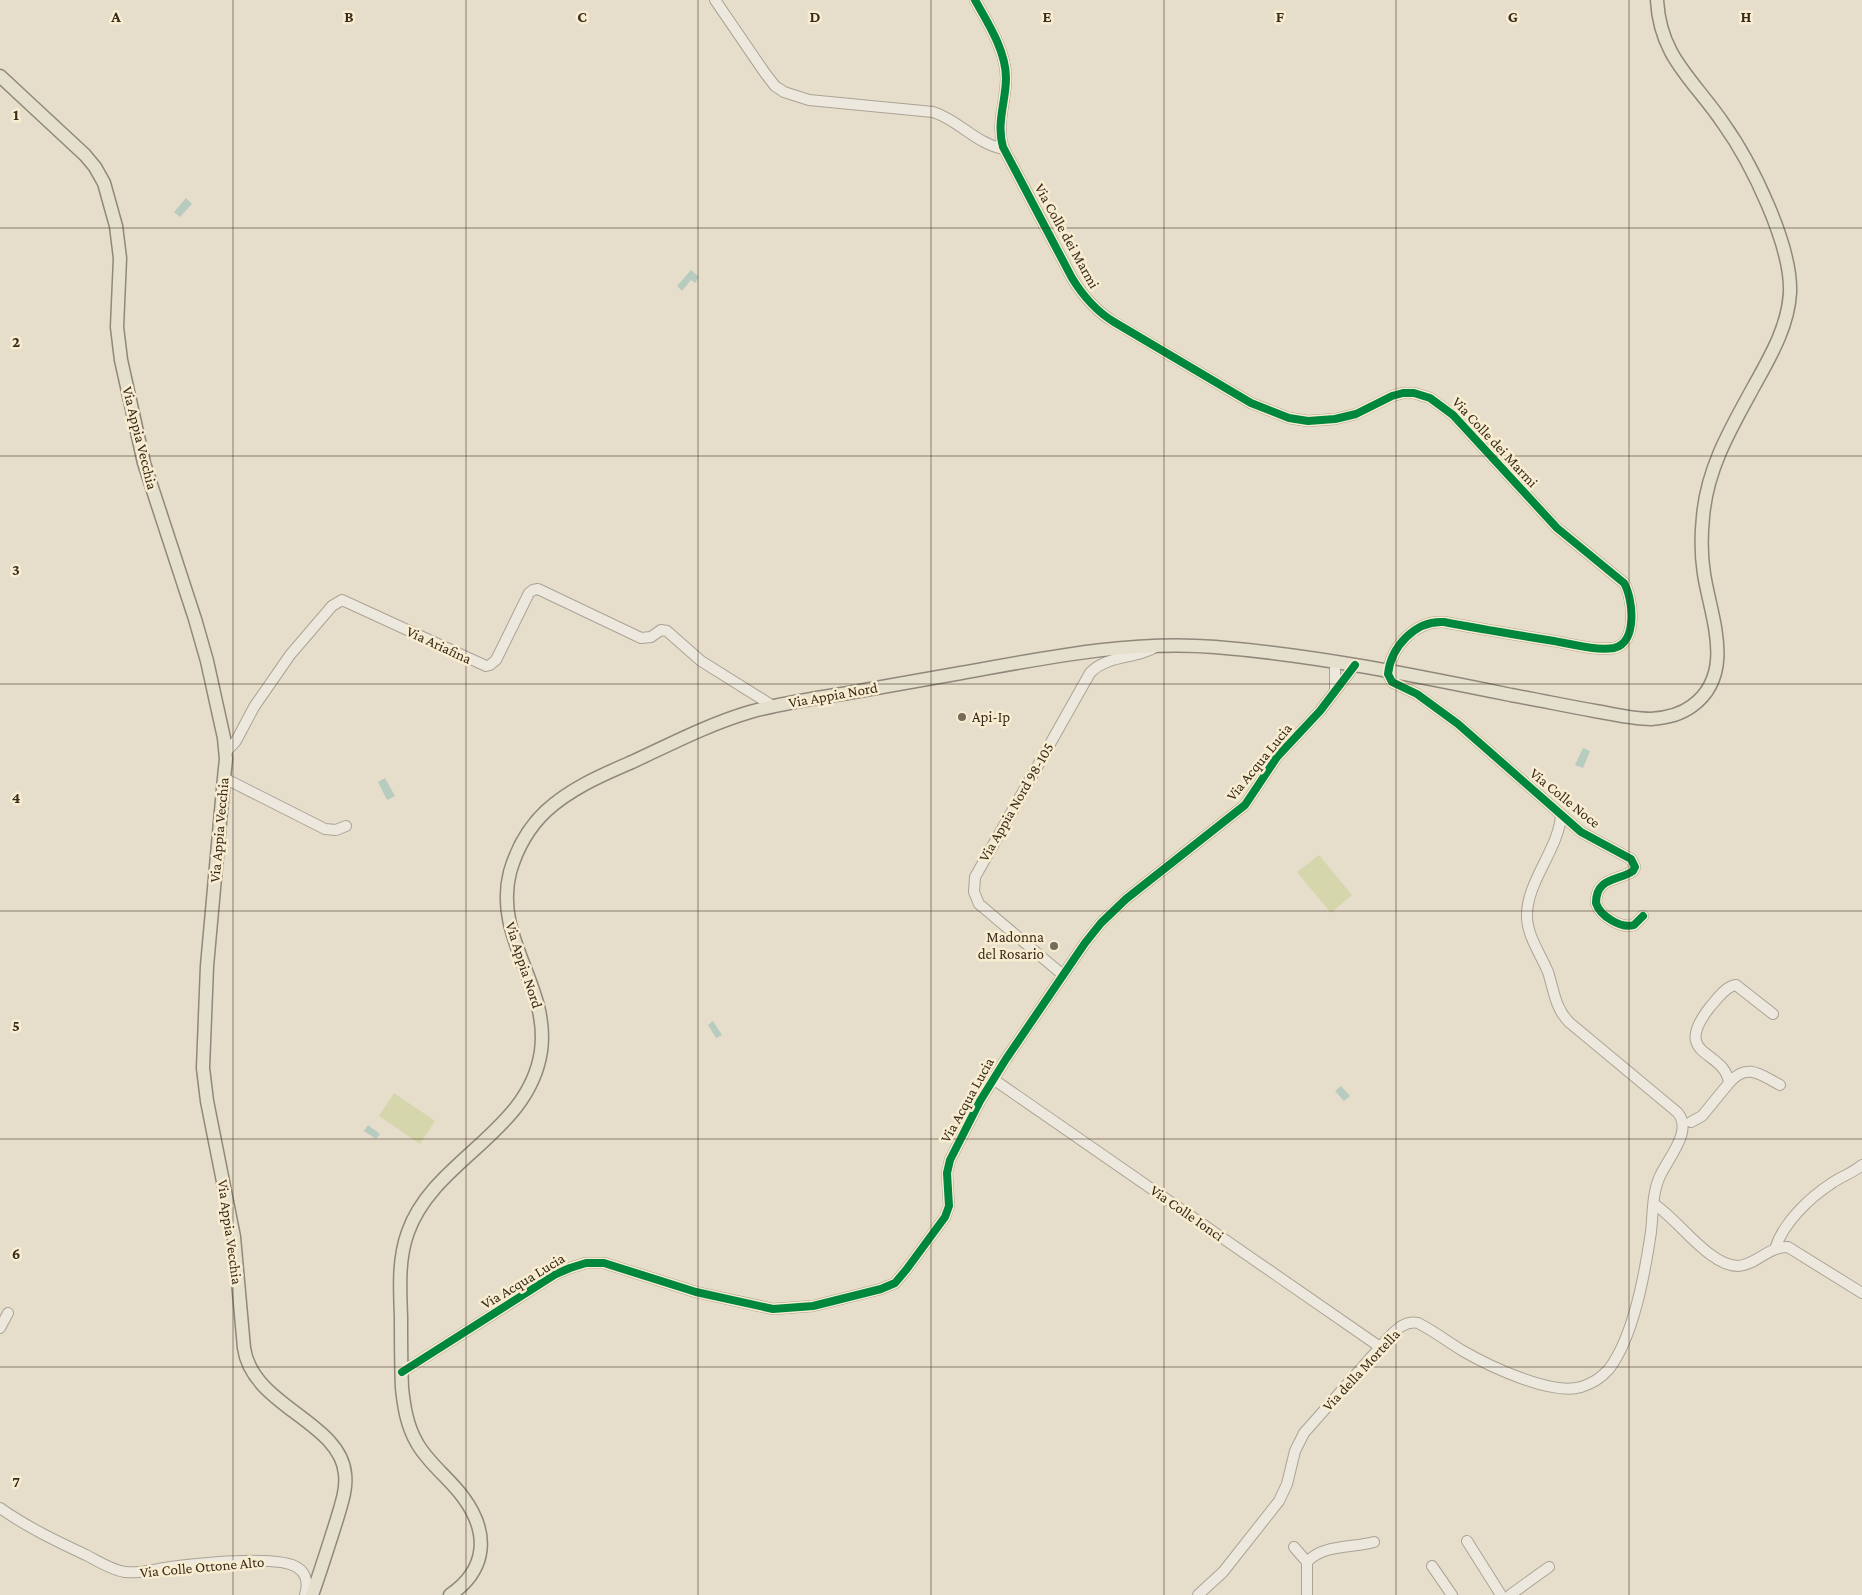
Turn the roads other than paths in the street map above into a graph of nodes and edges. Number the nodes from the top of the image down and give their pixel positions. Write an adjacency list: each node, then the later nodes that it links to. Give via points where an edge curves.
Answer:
1 (715, 0): 5 (street, via 765,73 784,92 809,100 933,112 985,144)
2 (975, 0): 5 (street, Via Colle dei Marmi, via 1005,66 1000,132)
3 (1656, 0): 9 (main road, Via Appia Nord, via 1660,29 1672,55 1730,132 1763,196 1783,247 1789,280 1788,306 1780,335 1722,446 1706,495 1702,522 1704,576 1718,644 1713,678 1706,693 1686,710 1669,717 1649,718)
4 (0, 76): 12 (main road, Via Appia Vecchia, via 88,158 99,173 108,195 119,245 117,327 121,360 146,471 204,652)
5 (1004, 149): 9 (street, Via Colle dei Marmi, via 1078,287 1090,304 1106,317 1251,403 1290,418 1318,421 1342,418 1404,393 1418,393 1434,400 1453,415 1551,523 1620,579 1629,592 1631,624 1626,639 1616,647 1580,646 1433,622 1420,627 1403,642 1393,655)
6 (1159, 645): 7 (main road, Via Appia Nord, via 1215,647); 11 (main road, Via Appia Nord, via 1062,656); 17 (street, Via Appia Nord 98-105, via 1142,654 1106,662 1088,676 975,877 974,894 982,907)
7 (1335, 662): 8 (main road, Via Appia Nord); 10 (street)
8 (1355, 665): 9 (main road, Via Appia Nord); 10 (street, Via Acqua Lucia)
9 (1388, 671): 14 (street, Via Colle Noce, via 1392,682 1417,694 1451,719)
10 (1335, 691): 17 (street, Via Acqua Lucia, via 1276,757 1245,805 1115,909 1093,932)
11 (773, 706): 12 (street, Via Ariafina, via 700,661 667,631 661,630 651,637 642,638 538,589 529,593 496,660 486,666 342,600 332,606 282,666); 30 (main road, Via Appia Nord, via 710,726 590,782 546,811 520,844 510,874 506,906 512,934 539,1009 542,1035 539,1058 528,1087 513,1111 433,1191 409,1229 400,1278)
12 (226, 753): 13 (main road, Via Appia Vecchia)
13 (224, 778): 15 (street, via 325,829 336,830); 39 (main road, Via Appia Vecchia, via 205,982 204,1082 234,1237 247,1362 262,1385 330,1443 342,1460 345,1472 340,1507)
14 (1561, 814): 16 (street, Via Colle Noce, via 1581,832 1626,856 1634,864 1631,873 1611,879 1600,888 1596,900 1600,911 1628,927); 22 (street, Via Colle Noce, via 1558,831 1534,888 1527,915 1557,1005 1570,1024)
15 (346, 826)
16 (1643, 916)
17 (1063, 975): 19 (street, Via Acqua Lucia)
18 (1773, 1014): 20 (street, via 1736,984 1705,1015 1698,1030 1697,1044 1725,1070)
19 (993, 1079): 29 (street, Via Colle Ionci); 30 (street, Via Acqua Lucia, via 950,1160 947,1172 949,1206 945,1217 901,1276 887,1287 813,1306 774,1309 696,1292 604,1263 586,1263 556,1274)
20 (1730, 1083): 21 (street, via 1739,1074 1751,1071); 22 (street, via 1699,1119)
21 (1780, 1085)
22 (1685, 1123): 24 (street, via 1658,1181)
23 (1862, 1165): 25 (street, via 1825,1188 1794,1217 1780,1234)
24 (1654, 1204): 25 (street, via 1710,1254 1726,1264 1744,1264); 29 (street, Via della Mortella, via 1642,1282 1632,1320 1610,1368 1589,1384 1566,1389 1526,1379 1480,1360 1414,1322 1400,1327)
25 (1775, 1249): 26 (street, via 1793,1249)
26 (1862, 1293)
27 (8, 1312): 28 (street)
28 (0, 1328)
29 (1380, 1347): 41 (street, Via della Mortella, via 1304,1433 1279,1501 1223,1572)
30 (402, 1372): 40 (main road, Via Appia Nord, via 405,1413 413,1435 423,1452 465,1500 479,1530 481,1549 476,1567 465,1584)
31 (0, 1508): 38 (street, Via Colle Ottone Alto, via 36,1531 120,1571 273,1561 293,1565 301,1571 306,1583)
32 (1467, 1541): 44 (street)
33 (1374, 1542): 35 (street, via 1325,1550)
34 (1294, 1547): 35 (street)
35 (1307, 1562): 42 (street)
36 (1432, 1566): 43 (street)
37 (1549, 1567): 45 (street)
38 (305, 1595)
39 (312, 1595)
40 (450, 1595)
41 (1198, 1595)
42 (1306, 1595)
43 (1452, 1595)
44 (1501, 1595)
45 (1510, 1595)

